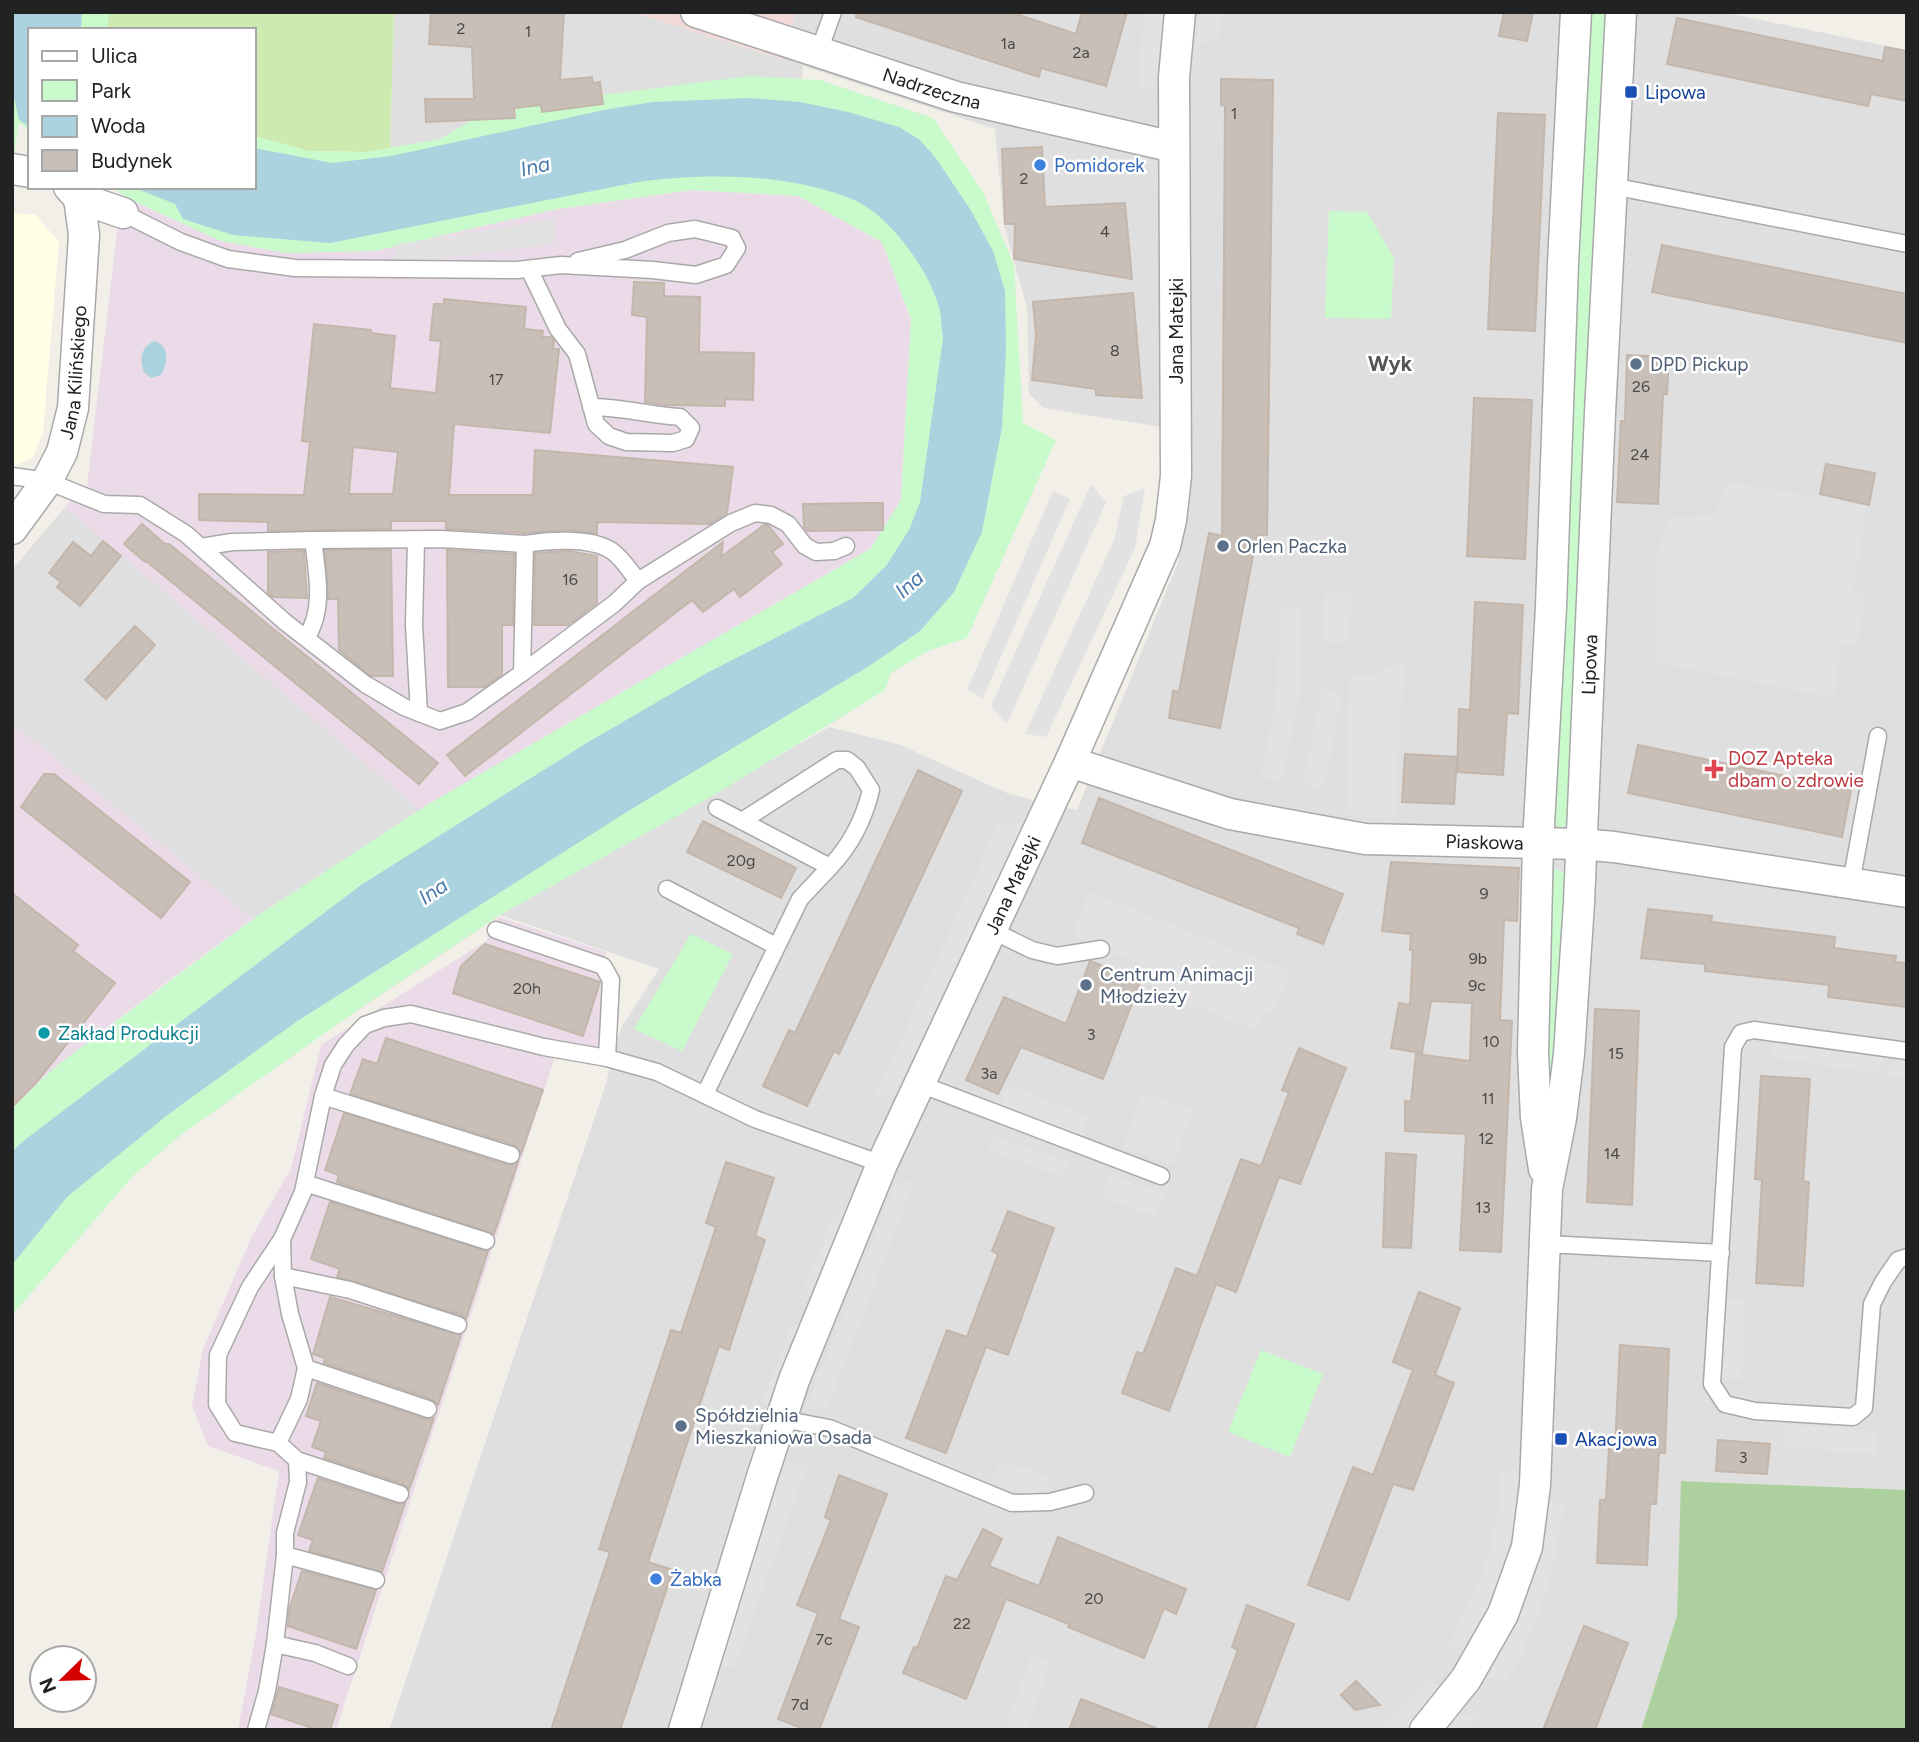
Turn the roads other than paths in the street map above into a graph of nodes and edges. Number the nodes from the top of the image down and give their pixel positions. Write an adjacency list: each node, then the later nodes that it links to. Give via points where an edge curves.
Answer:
1 (696, 12): 6 (street, Nadrzeczna)
2 (833, 12): 6 (lane)
3 (1180, 12): 7 (street, Jana Matejki)
4 (1576, 12): 31 (street, Lipowa)
5 (1621, 12): 8 (street, Lipowa)
6 (820, 51): 7 (street, Nadrzeczna, via 956,96)
7 (1174, 147): 28 (street, Jana Matejki, via 1177,454 1171,520 1165,546)
8 (1612, 186): 11 (lane); 32 (street, Lipowa)
9 (74, 193): 10 (street, Jana Kilińskiego); 16 (street, Jana Kilińskiego, via 84,235 73,408 62,452)
10 (123, 213): 13 (lane, via 181,242 241,261 295,268)
11 (1907, 244)
12 (574, 266): 12 (lane, via 696,275 726,265 737,248 732,238 695,229 668,233); 13 (lane)
13 (529, 269): 14 (lane, via 558,330 577,354)
14 (591, 407): 14 (lane, via 596,424 609,436 626,442 673,443 686,439 691,428 680,417)
15 (12, 476): 16 (lane)
16 (47, 481): 17 (street, Jana Kilińskiego); 22 (lane, via 104,504 140,505)
17 (12, 529)
18 (313, 540): 19 (lane); 22 (lane); 24 (lane, via 318,580 315,625)
19 (416, 540): 20 (lane); 26 (lane)
20 (525, 544): 23 (lane, via 598,543 614,553); 25 (lane)
21 (846, 545): 23 (lane, via 816,552 805,546 788,524 755,513)
22 (201, 547): 24 (lane)
23 (638, 581): 25 (lane)
24 (306, 638): 26 (lane, via 365,684)
25 (522, 673): 26 (lane, via 467,712 440,722)
26 (419, 713)
27 (1878, 736): 34 (lane)
28 (1070, 762): 31 (street, Piaskowa, via 1230,814 1287,826 1385,840); 38 (street, Jana Matejki)
29 (717, 807): 30 (lane)
30 (742, 821): 33 (lane); 33 (lane, via 837,760 847,760 871,790 845,851)
31 (1538, 843): 32 (street, Piaskowa); 50 (street, Lipowa, via 1533,1053 1536,1118)
32 (1581, 844): 34 (street, Piaskowa); 50 (street, Lipowa, via 1569,1054)
33 (830, 867): 39 (lane, via 800,899)
34 (1851, 883): 36 (street, Piaskowa)
35 (667, 889): 39 (lane)
36 (1907, 892)
37 (496, 930): 42 (lane, via 603,966 611,980)
38 (993, 931): 40 (lane, via 1032,950 1057,956); 43 (street, Jana Matejki)
39 (776, 946): 44 (lane)
40 (1101, 949)
41 (1907, 1051): 54 (lane, via 1754,1030 1741,1033 1733,1047)
42 (607, 1058): 44 (lane, via 657,1072); 45 (lane, via 544,1048 411,1014 365,1025 333,1065)
43 (920, 1084): 47 (street, Jana Matejki); 48 (lane)
44 (705, 1094): 47 (lane, via 755,1119)
45 (323, 1096): 46 (lane); 49 (lane)
46 (511, 1155)
47 (882, 1164): 60 (street, Jana Matejki)
48 (1161, 1176)
49 (305, 1182): 51 (lane); 52 (lane)
50 (1547, 1189): 53 (street, Lipowa)
51 (282, 1239): 56 (lane); 61 (lane, via 250,1287 218,1355 217,1404 235,1433)
52 (486, 1241)
53 (1546, 1244): 54 (lane); 71 (street, via 1535,1485 1527,1547 1503,1614 1466,1679)
54 (1721, 1253): 55 (lane, via 1712,1384 1725,1404 1755,1411 1853,1417 1864,1408 1872,1304 1898,1260)
55 (1907, 1257)
56 (283, 1276): 57 (lane, via 350,1290); 58 (lane)
57 (458, 1325)
58 (306, 1368): 59 (lane); 61 (lane, via 299,1399)
59 (428, 1409)
60 (782, 1419): 63 (lane, via 829,1428 1012,1503 1051,1502); 70 (street, Jana Matejki)
61 (278, 1443): 62 (lane)
62 (297, 1460): 64 (lane); 65 (lane, via 298,1482 285,1533)
63 (1086, 1493)
64 (400, 1494)
65 (285, 1555): 66 (lane); 67 (lane)
66 (376, 1580)
67 (275, 1644): 68 (lane); 69 (lane)
68 (348, 1666)
69 (256, 1730)
70 (684, 1730)
71 (1425, 1730)

